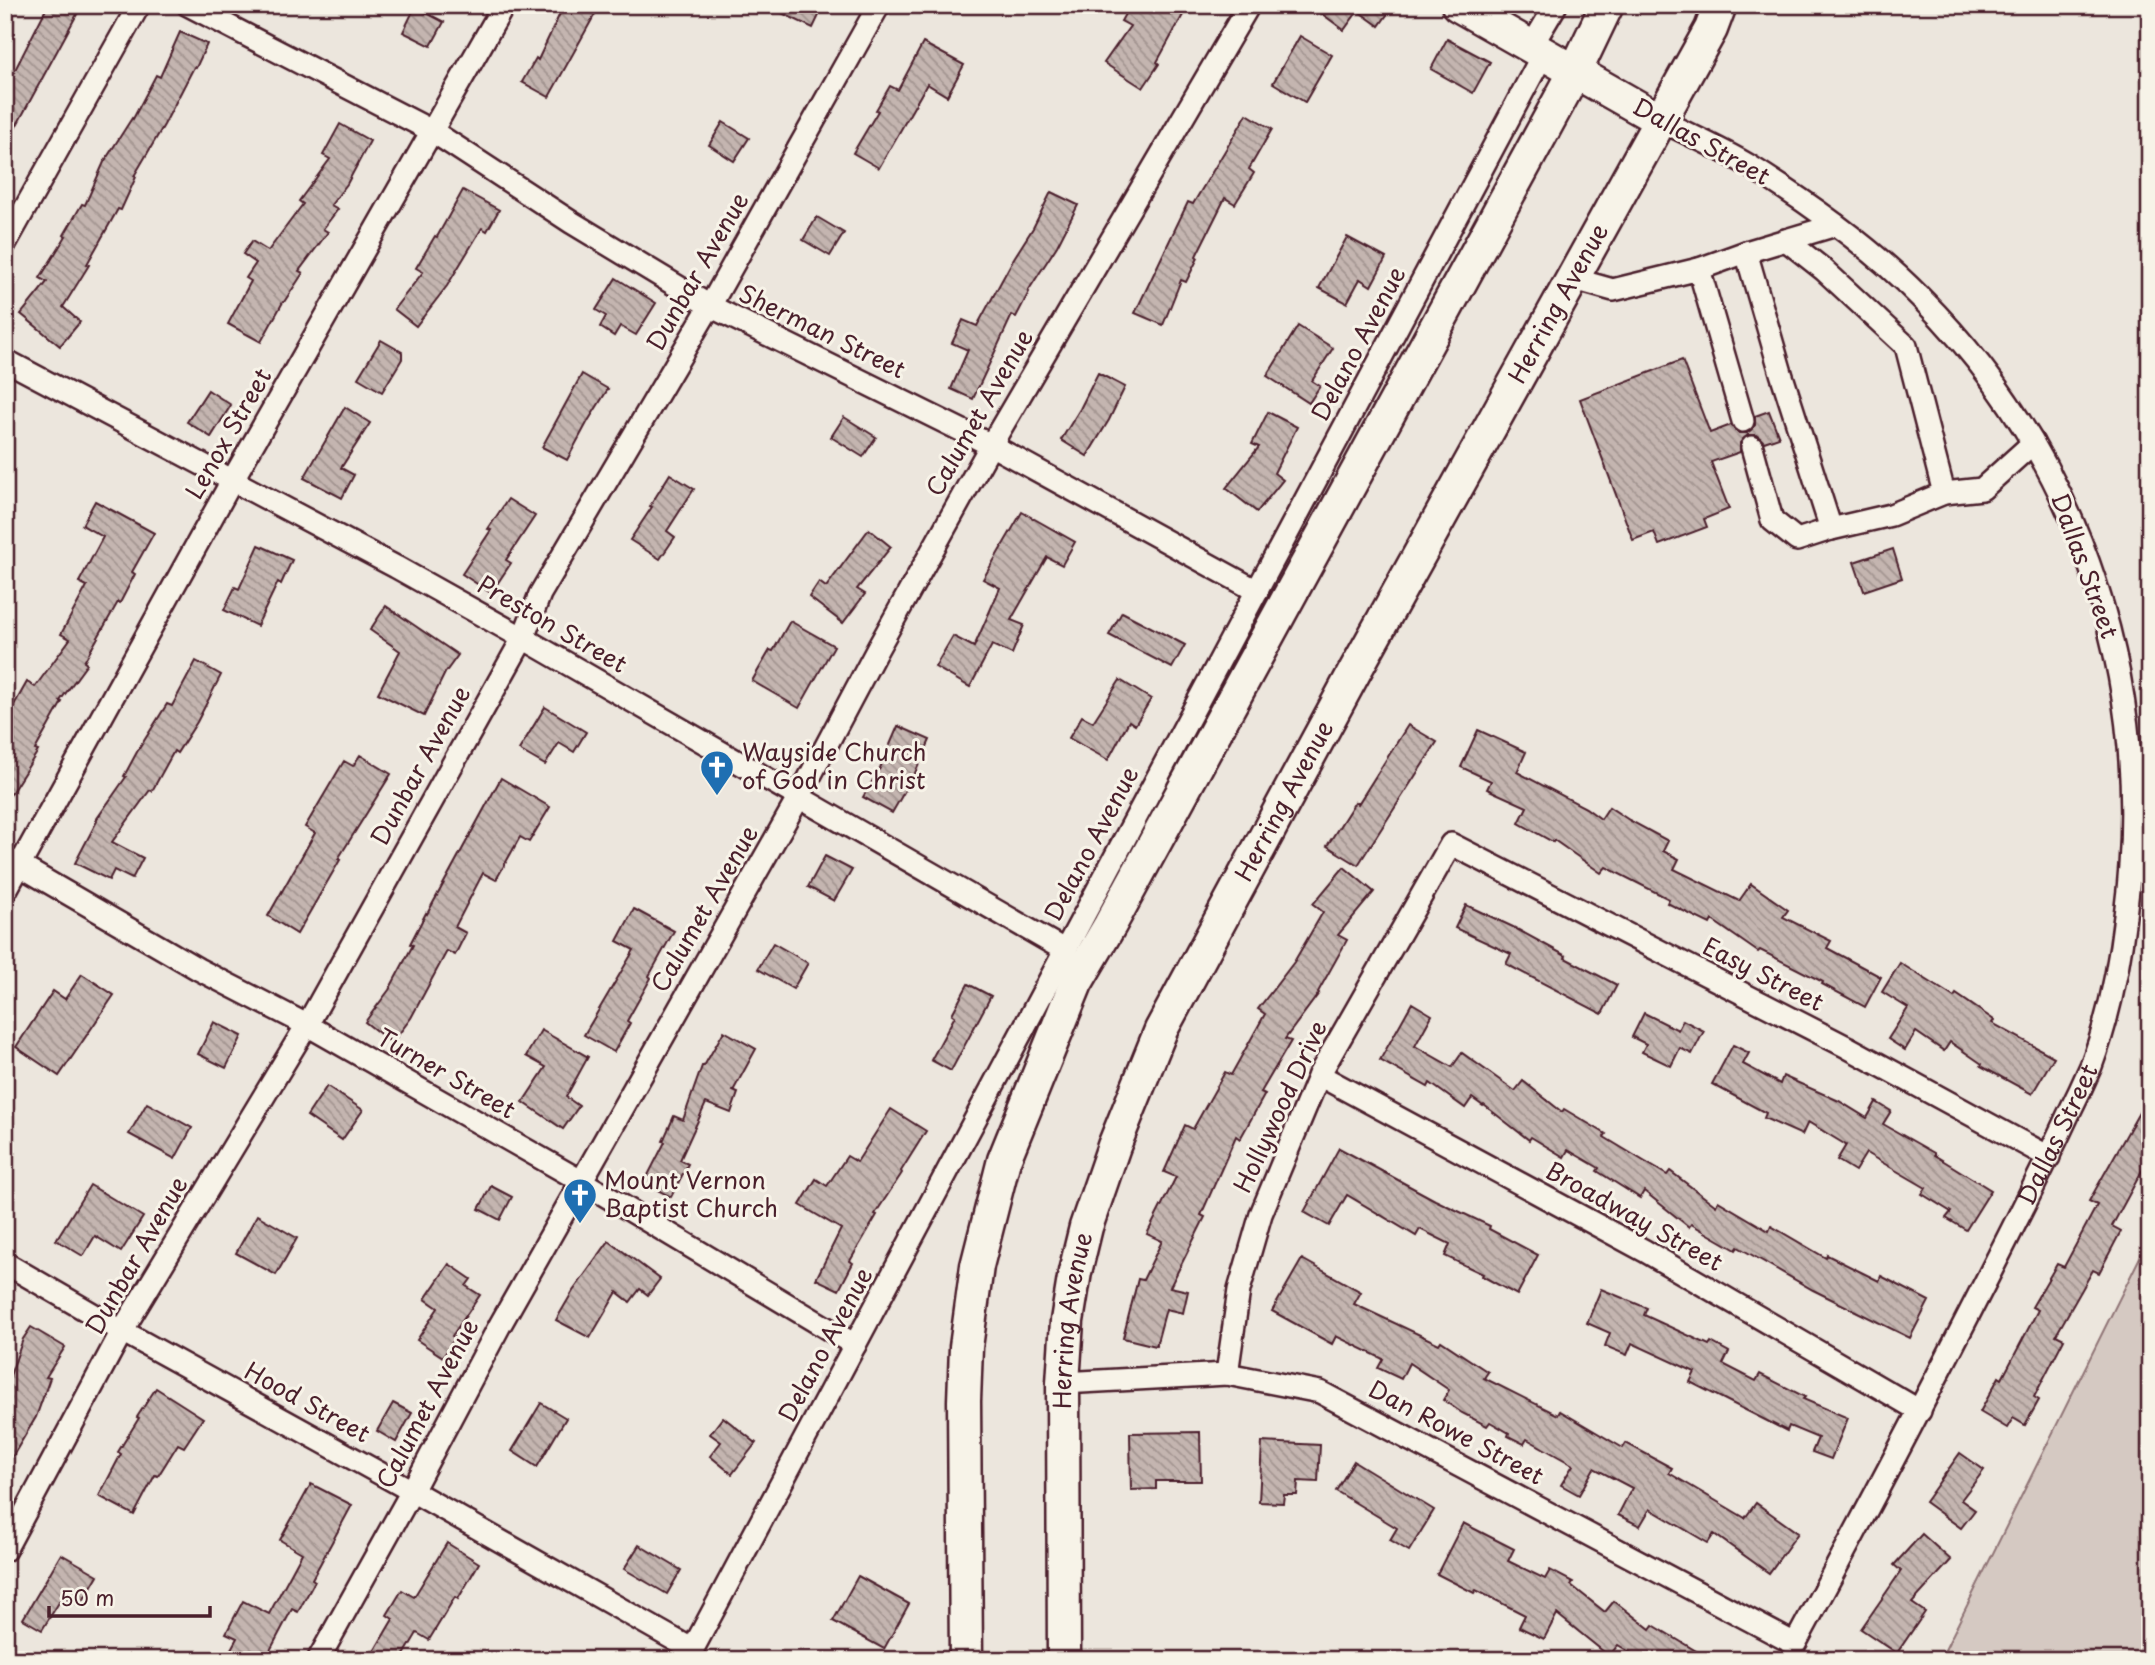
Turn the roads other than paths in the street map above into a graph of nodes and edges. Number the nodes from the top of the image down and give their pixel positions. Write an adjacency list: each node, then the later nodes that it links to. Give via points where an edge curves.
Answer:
1 (138, 5): 16 (street)
2 (188, 5): 13 (street, Sherman Street)
3 (504, 5): 13 (street, Lenox Street)
4 (878, 5): 20 (street, Dunbar Avenue)
5 (1249, 5): 24 (street, Calumet Avenue)
6 (1458, 5): 10 (main road, Dallas Street)
7 (1556, 5): 10 (street, Delano Avenue)
8 (1607, 5): 11 (main road)
9 (1720, 5): 12 (main road, Herring Avenue)
10 (1537, 50): 11 (main road, Dallas Street); 29 (street, Delano Avenue)
11 (1575, 72): 12 (main road, Dallas Street); 51 (main road, via 1076,983 1004,1160 977,1266 966,1347)
12 (1660, 120): 14 (street, Dallas Street, via 1746,164); 19 (main road, Herring Avenue)
13 (432, 131): 20 (street, Sherman Street); 26 (street, Lenox Street)
14 (1836, 225): 15 (street); 23 (street, Dallas Street, via 1922,298 1975,357)
15 (1786, 240): 17 (street); 27 (street, via 1906,346)
16 (5, 244)
17 (1746, 252): 18 (street); 28 (street)
18 (1699, 269): 19 (street, via 1613,290); 22 (street)
19 (1574, 274): 44 (main road, Herring Avenue, via 1161,1030 1086,1227 1067,1321)
20 (710, 306): 24 (street, Sherman Street); 30 (street, Dunbar Avenue, via 540,594)
21 (5, 360): 26 (street, Preston Street)
22 (1743, 421)
23 (2034, 443): 27 (street, via 1982,489); 38 (street, Dallas Street, via 2075,526 2098,588 2115,651 2132,781 2133,834 2121,951 2091,1066)
24 (990, 445): 29 (street, Sherman Street); 31 (street, Calumet Avenue)
25 (1752, 447): 28 (street, via 1772,520 1797,540)
26 (233, 479): 30 (street, Preston Street); 33 (street, Lenox Street)
27 (1944, 493): 28 (street, via 1891,515)
28 (1831, 529)
29 (1257, 591): 35 (street, Delano Avenue)
30 (523, 638): 31 (street, Preston Street); 36 (street, Dunbar Avenue)
31 (799, 797): 35 (street, Preston Street); 39 (street, Calumet Avenue)
32 (1451, 844): 37 (street, Hollywood Drive); 38 (street, Easy Street, via 1847,1047)
33 (13, 861): 34 (street, Lenox Street); 36 (street, Turner Street, via 198,969)
34 (5, 892)
35 (1066, 951): 42 (street, Delano Avenue)
36 (306, 1025): 39 (street, Turner Street); 41 (street, Dunbar Avenue)
37 (1320, 1075): 43 (street, Hollywood Drive, via 1256,1228 1239,1290); 45 (street, Broadway Street, via 1645,1251)
38 (2049, 1157): 45 (street, Dallas Street)
39 (581, 1181): 42 (street, Turner Street); 46 (street, Calumet Avenue)
40 (5, 1263): 41 (street, Hood Street)
41 (122, 1331): 46 (street, Hood Street); 47 (street, Dunbar Avenue)
42 (855, 1345): 49 (street, Delano Avenue)
43 (1227, 1374): 44 (street, Dan Rowe Street); 48 (street, Dan Rowe Street, via 1320,1392)
44 (1063, 1383): 52 (main road, Herring Avenue)
45 (1920, 1411): 48 (street, Dallas Street)
46 (412, 1491): 49 (street, Hood Street); 50 (street, Calumet Avenue)
47 (5, 1550)
48 (1795, 1644)
49 (690, 1655)
50 (318, 1660)
51 (966, 1660)
52 (1064, 1660)

